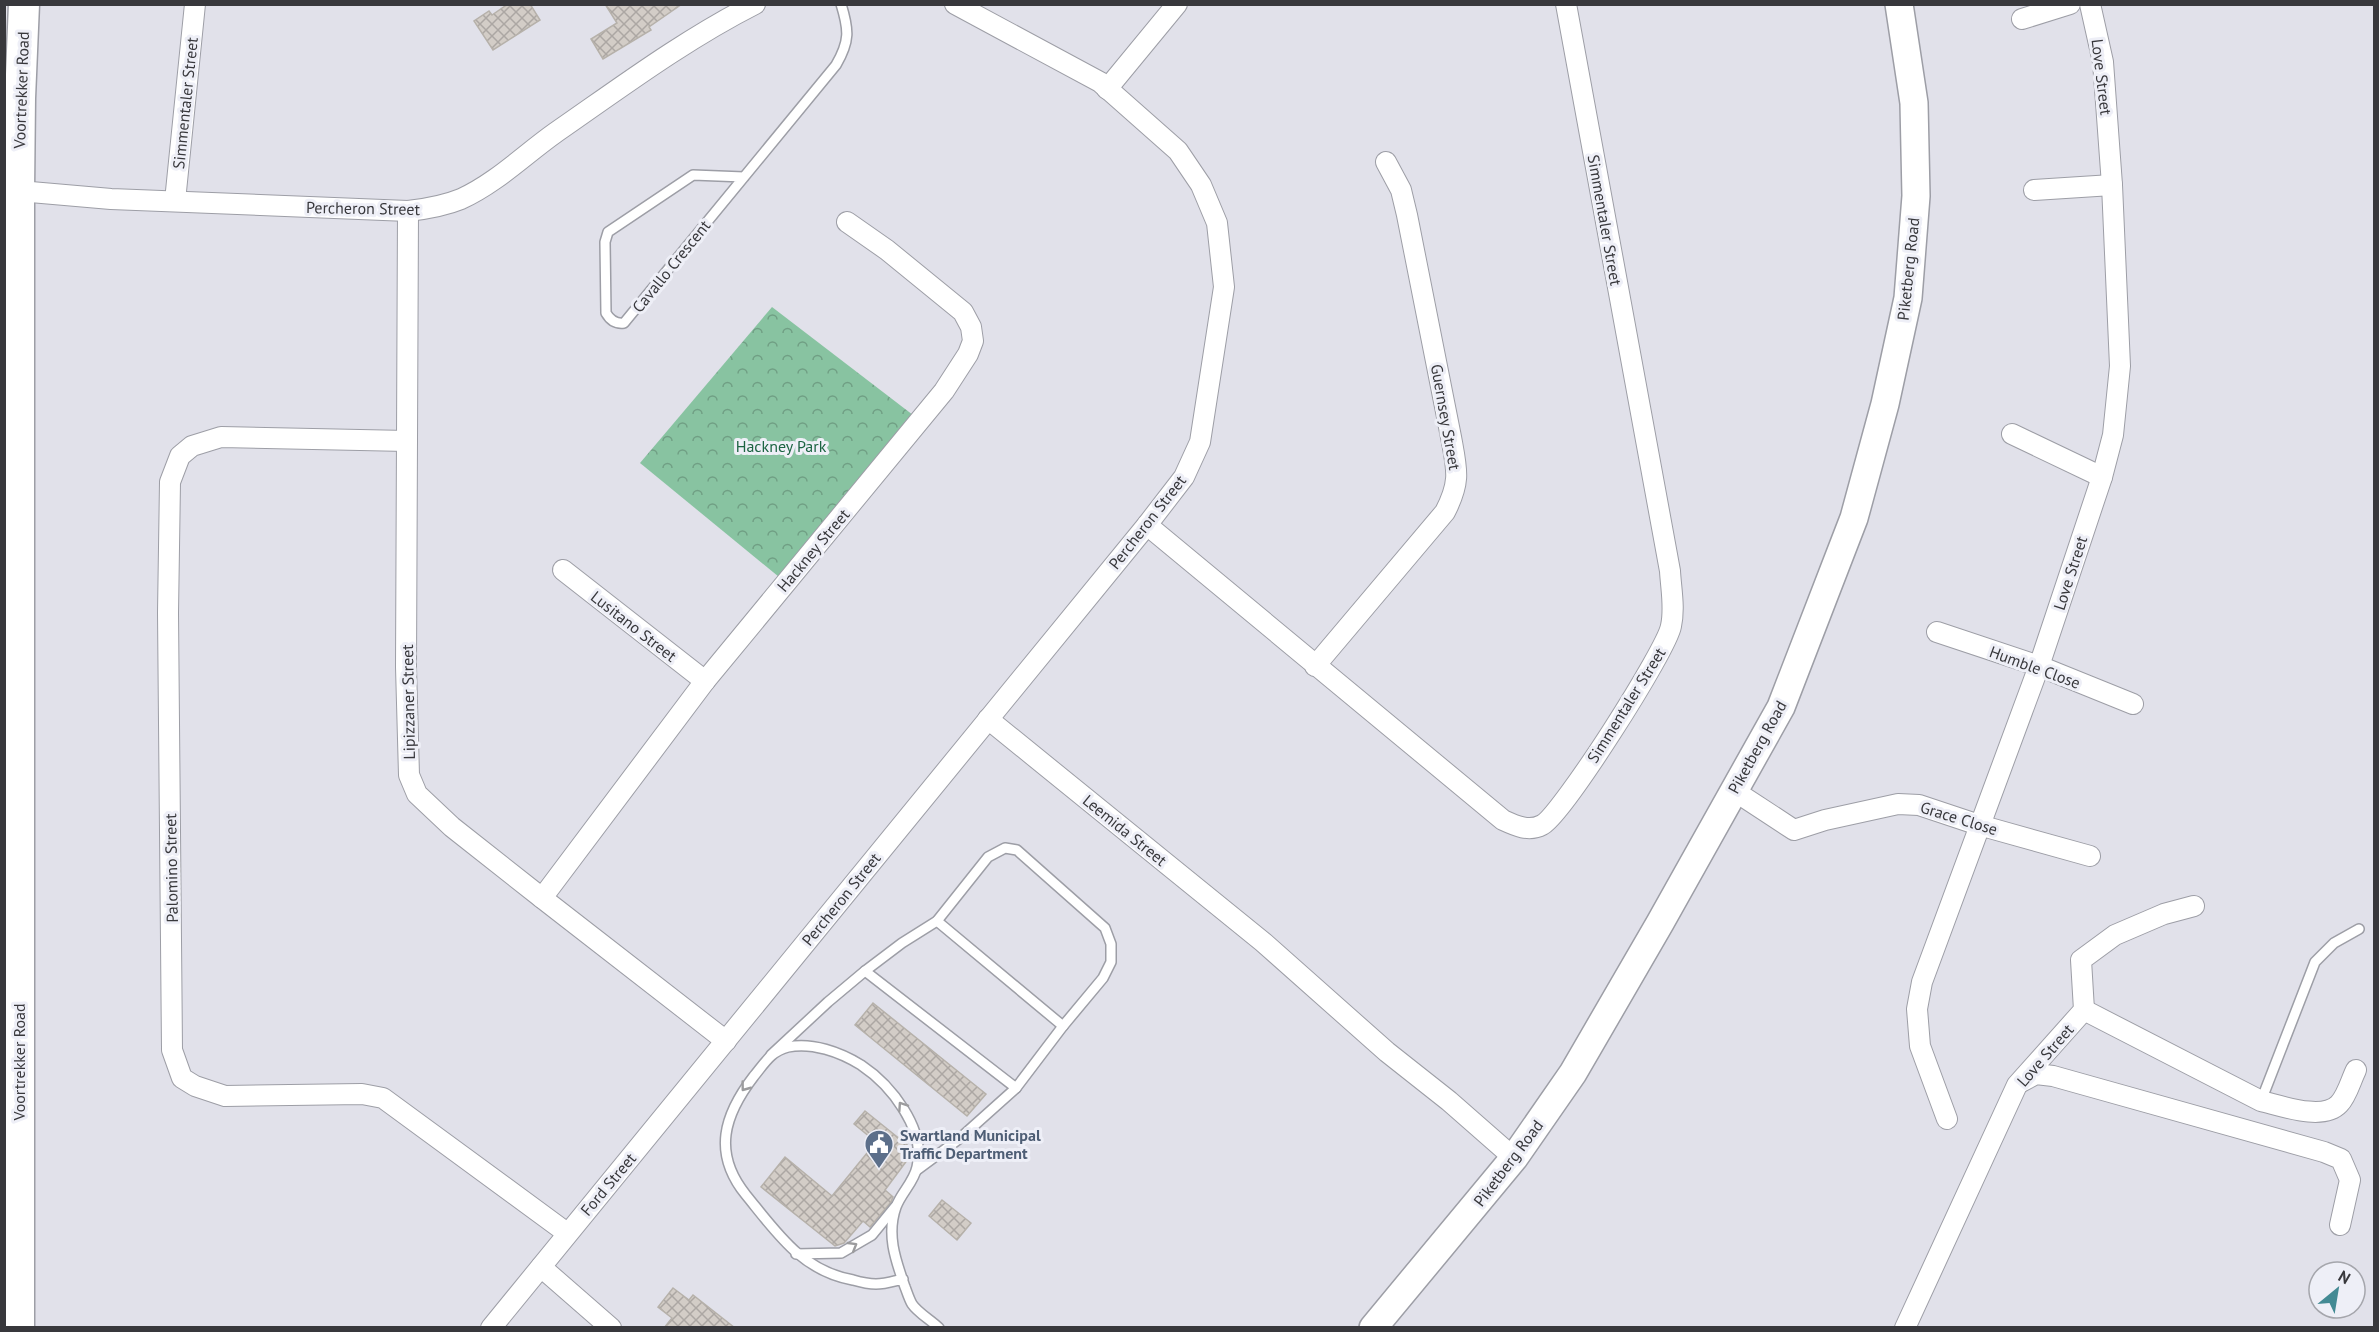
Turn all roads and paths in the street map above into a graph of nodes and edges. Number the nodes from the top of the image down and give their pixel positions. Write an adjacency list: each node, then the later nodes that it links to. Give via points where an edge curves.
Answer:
1 (24, 4): 17 (main road, Voortrekker Road)
2 (195, 4): 18 (street, Simmentaler Street)
3 (755, 4): 19 (street, Percheron Street, via 694,37 487,184 460,200)
4 (842, 4): 14 (lane, Cavallo Crescent, via 848,40 843,54)
5 (955, 4): 12 (street, Percheron Street)
6 (1177, 4): 12 (street)
7 (1566, 4): 28 (street, Simmentaler Street, via 1670,571 1671,627 1658,658 1574,789 1551,820 1540,827 1527,828 1503,820)
8 (1899, 4): 33 (street, Piketberg Road, via 1914,103 1916,184 1906,309 1854,518 1781,707)
9 (2070, 4): 11 (street)
10 (2090, 4): 15 (street, Love Street, via 2103,62)
11 (2022, 19)
12 (1107, 88): 24 (street, Percheron Street, via 1178,151 1201,185 1217,223 1224,286 1200,442 1184,477)
13 (1386, 162): 28 (street, Guernsey Street, via 1401,190 1407,215 1451,437 1457,472 1455,492 1445,512)
14 (744, 177): 14 (lane, Cavallo Crescent, via 624,323 609,317 604,242 608,231 693,175)
15 (2112, 185): 16 (street); 23 (street, Love Street, via 2120,366 2113,435)
16 (2034, 190)
17 (19, 191): 18 (street, Percheron Street); 26 (main road, Voortrekker Road)
18 (175, 201): 19 (street, Percheron Street)
19 (408, 212): 22 (street, Lipizzaner Street)
20 (847, 222): 30 (street, Hackney Street, via 949,298 963,312 973,342 944,391)
21 (2012, 435): 23 (street)
22 (407, 441): 36 (street, Lipizzaner Street, via 409,775 417,795); 55 (street, Palomino Street, via 221,437 192,446 180,456 170,482 168,613 172,1050 182,1078 225,1096 362,1094 383,1098)
23 (2102, 477): 29 (street, Love Street)
24 (1147, 525): 28 (street, Simmentaler Street); 32 (street, Percheron Street)
25 (564, 570): 30 (street, Lusitano Street)
26 (11, 575): 40 (main road, Voortrekker Road)
27 (1937, 632): 29 (street, Humble Close)
28 (1315, 666)
29 (2039, 666): 31 (street, Humble Close); 34 (street, Love Street)
30 (705, 681): 36 (street, Hackney Street)
31 (2133, 704)
32 (988, 719): 44 (street, Percheron Street); 51 (street, Leemida Street, via 1263,942)
33 (1733, 790): 34 (street, Grace Close, via 1794,830 1898,804 1919,805); 51 (street, Piketberg Road, via 1573,1073)
34 (1979, 825): 35 (street, Grace Close); 50 (street, Love Street, via 1922,982 1917,1009 1920,1046)
35 (2090, 856)
36 (542, 898): 44 (street, Lipizzaner Street)
37 (2194, 906): 42 (street, Love Street, via 2115,935 2080,960)
38 (937, 921): 41 (lane); 43 (lane); 43 (lane, via 988,858 1005,848 1017,850 1105,928 1111,944 1112,962 1103,978)
39 (2359, 929): 49 (lane, via 2334,942 2315,962)
40 (12, 956): 59 (main road, Voortrekker Road)
41 (865, 972): 45 (lane); 48 (lane)
42 (2084, 1010): 47 (street, Love Street); 49 (street)
43 (1063, 1026): 48 (lane)
44 (726, 1041): 55 (street, Ford Street)
45 (771, 1055): 52 (lane, one-way to 45, via 916,1139 910,1119 897,1099 862,1066 829,1050 806,1046 789,1047); 56 (lane, one-way to 56, via 734,1106 727,1121 726,1145 731,1169 742,1191)
46 (2356, 1070): 49 (street, via 2341,1102 2332,1110 2320,1112)
47 (2017, 1085): 54 (street, via 2036,1074 2052,1076 2341,1159 2350,1180); 64 (street, Love Street)
48 (1016, 1088): 52 (lane)
49 (2261, 1101)
50 (1947, 1119)
51 (1514, 1158): 63 (street, Piketberg Road)
52 (917, 1170): 53 (lane)
53 (897, 1206): 56 (lane, one-way to 53, via 841,1253 872,1235); 58 (lane, via 892,1238)
54 (2340, 1225)
55 (567, 1233): 57 (street, Ford Street)
56 (796, 1254): 58 (lane, via 827,1274 849,1280 875,1284)
57 (541, 1267): 60 (street, Ford Street); 61 (street)
58 (903, 1279): 62 (lane, via 912,1303)
59 (19, 1328)
60 (491, 1328)
61 (611, 1328)
62 (939, 1328)
63 (1373, 1328)
64 (1905, 1328)

